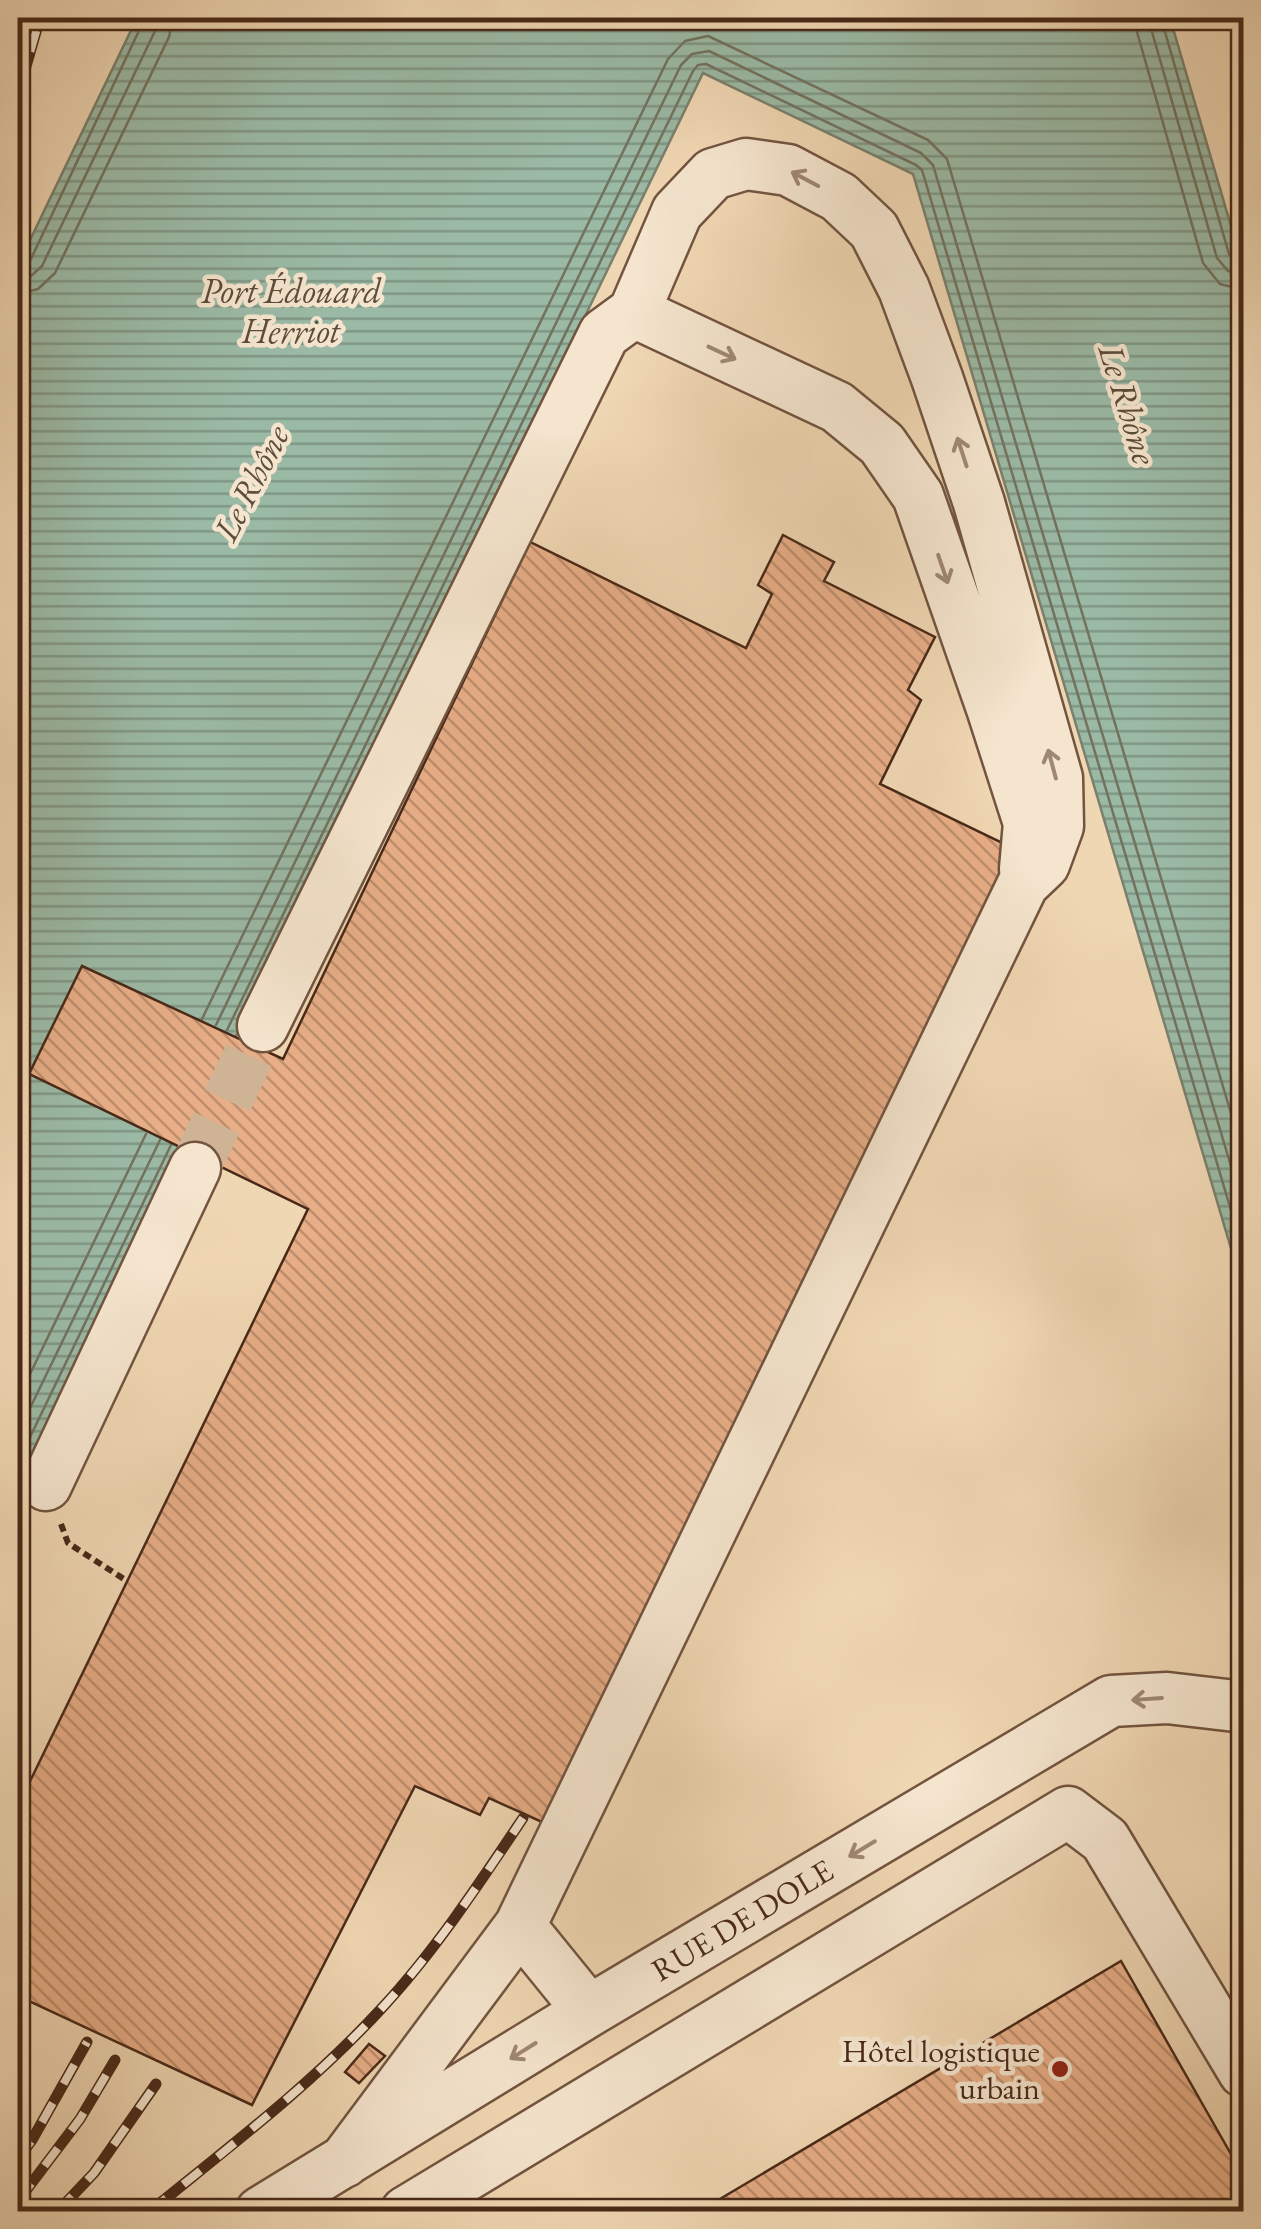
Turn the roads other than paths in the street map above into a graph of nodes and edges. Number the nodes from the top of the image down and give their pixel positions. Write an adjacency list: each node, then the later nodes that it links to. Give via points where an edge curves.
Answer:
1 (634, 312): 2 (lane, one-way to 2, via 837,408 882,444 909,482 1029,823); 2 (lane, one-way to 1, via 1044,864 1058,826 1056,778 938,378 874,230 839,197 788,170 746,164 713,174 676,212); 3 (lane, via 604,334)
2 (1023, 884): 7 (lane)
3 (263, 1026)
4 (195, 1168): 5 (lane)
5 (46, 1485)
6 (1244, 1707): 8 (lane, RUE DE DOLE, one-way to 8, via 1166,1698 1111,1701)
7 (520, 1926): 8 (lane); 10 (lane)
8 (589, 2011): 10 (lane, RUE DE DOLE, one-way to 10)
9 (1244, 2072): 12 (lane, via 1105,1840 1068,1812)
10 (344, 2162): 11 (lane, RUE DE DOLE)
11 (260, 2212)
12 (406, 2212)

